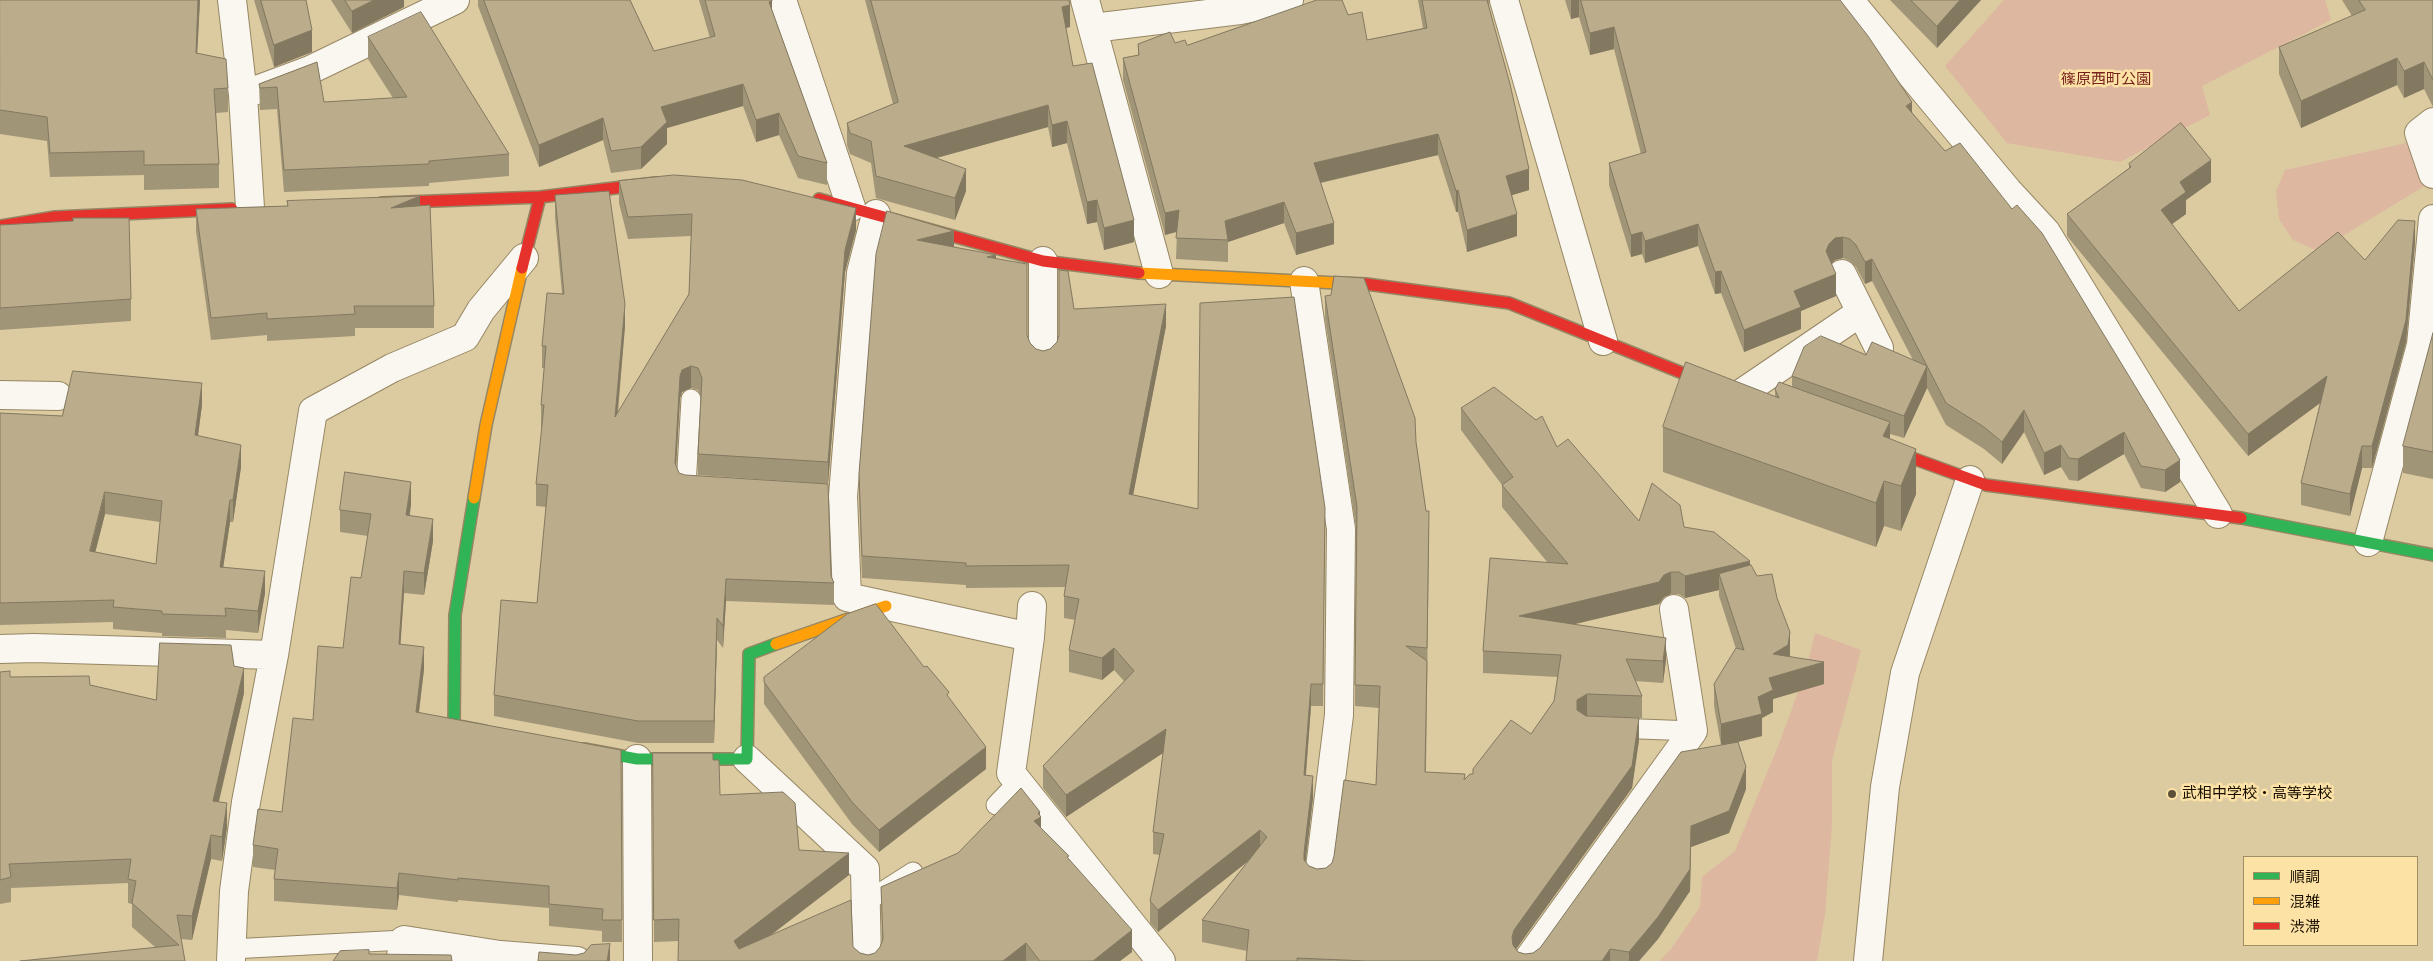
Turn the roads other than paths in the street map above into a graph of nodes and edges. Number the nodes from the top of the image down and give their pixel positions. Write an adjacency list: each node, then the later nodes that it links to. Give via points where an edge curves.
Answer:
1 (232, 0): 9 (street)
2 (455, 0): 9 (street, via 310,70)
3 (782, 0): 17 (street)
4 (1085, 0): 8 (street)
5 (1289, 0): 8 (street, via 1240,10)
6 (1504, 0): 26 (street)
7 (1849, 0): 36 (street, via 2046,232)
8 (1093, 28): 22 (street)
9 (243, 95): 16 (street)
10 (2433, 122): 11 (street, via 2419,133)
11 (2433, 174)
12 (664, 182): 14 (street)
13 (806, 196): 17 (street)
14 (540, 197): 15 (street); 20 (street)
15 (366, 204)
16 (255, 208): 19 (street, via 54,217)
17 (864, 211): 21 (street); 39 (street, via 861,273 833,496 847,597)
18 (2433, 219): 37 (street, via 2422,346)
19 (0, 226)
20 (524, 258): 44 (street, via 481,310 465,337 392,368 313,411); 47 (street, via 486,425 456,615 454,725)
21 (1043, 261): 22 (street); 28 (street)
22 (1158, 274): 24 (street)
23 (1842, 274): 25 (street)
24 (1304, 281): 26 (street, via 1366,284 1509,303); 54 (street, via 1341,529 1339,715)
25 (1861, 312): 27 (street); 31 (street)
26 (1603, 341): 31 (street)
27 (1879, 348)
28 (1043, 357)
29 (0, 396): 30 (street)
30 (58, 396)
31 (1744, 397)
32 (691, 399): 35 (lane, via 686,486)
33 (1869, 442): 34 (street)
34 (1970, 480): 36 (street, via 1986,485); 64 (street, via 1905,673 1885,787)
35 (716, 488)
36 (2218, 514): 37 (street)
37 (2368, 542): 38 (street)
38 (2433, 555)
39 (886, 606): 42 (street); 50 (street, via 750,654)
40 (1032, 606): 42 (street)
41 (1674, 609): 46 (street)
42 (1030, 637): 51 (street, via 1011,773)
43 (0, 649): 44 (street)
44 (274, 655): 57 (street, via 246,802 234,891)
45 (1597, 727): 46 (lane)
46 (1693, 731): 63 (street)
47 (492, 732)
48 (569, 746): 49 (street)
49 (637, 759): 50 (street); 60 (street)
50 (747, 759): 55 (street, via 865,870)
51 (1018, 782): 52 (lane); 62 (street)
52 (996, 805)
53 (913, 872): 55 (lane)
54 (1319, 876)
55 (866, 902): 61 (street)
56 (402, 950): 57 (lane); 58 (street)
57 (231, 955)
58 (500, 958): 59 (street)
59 (577, 961)
60 (638, 961)
61 (867, 961)
62 (1161, 961)
63 (1528, 961)
64 (1868, 961)

